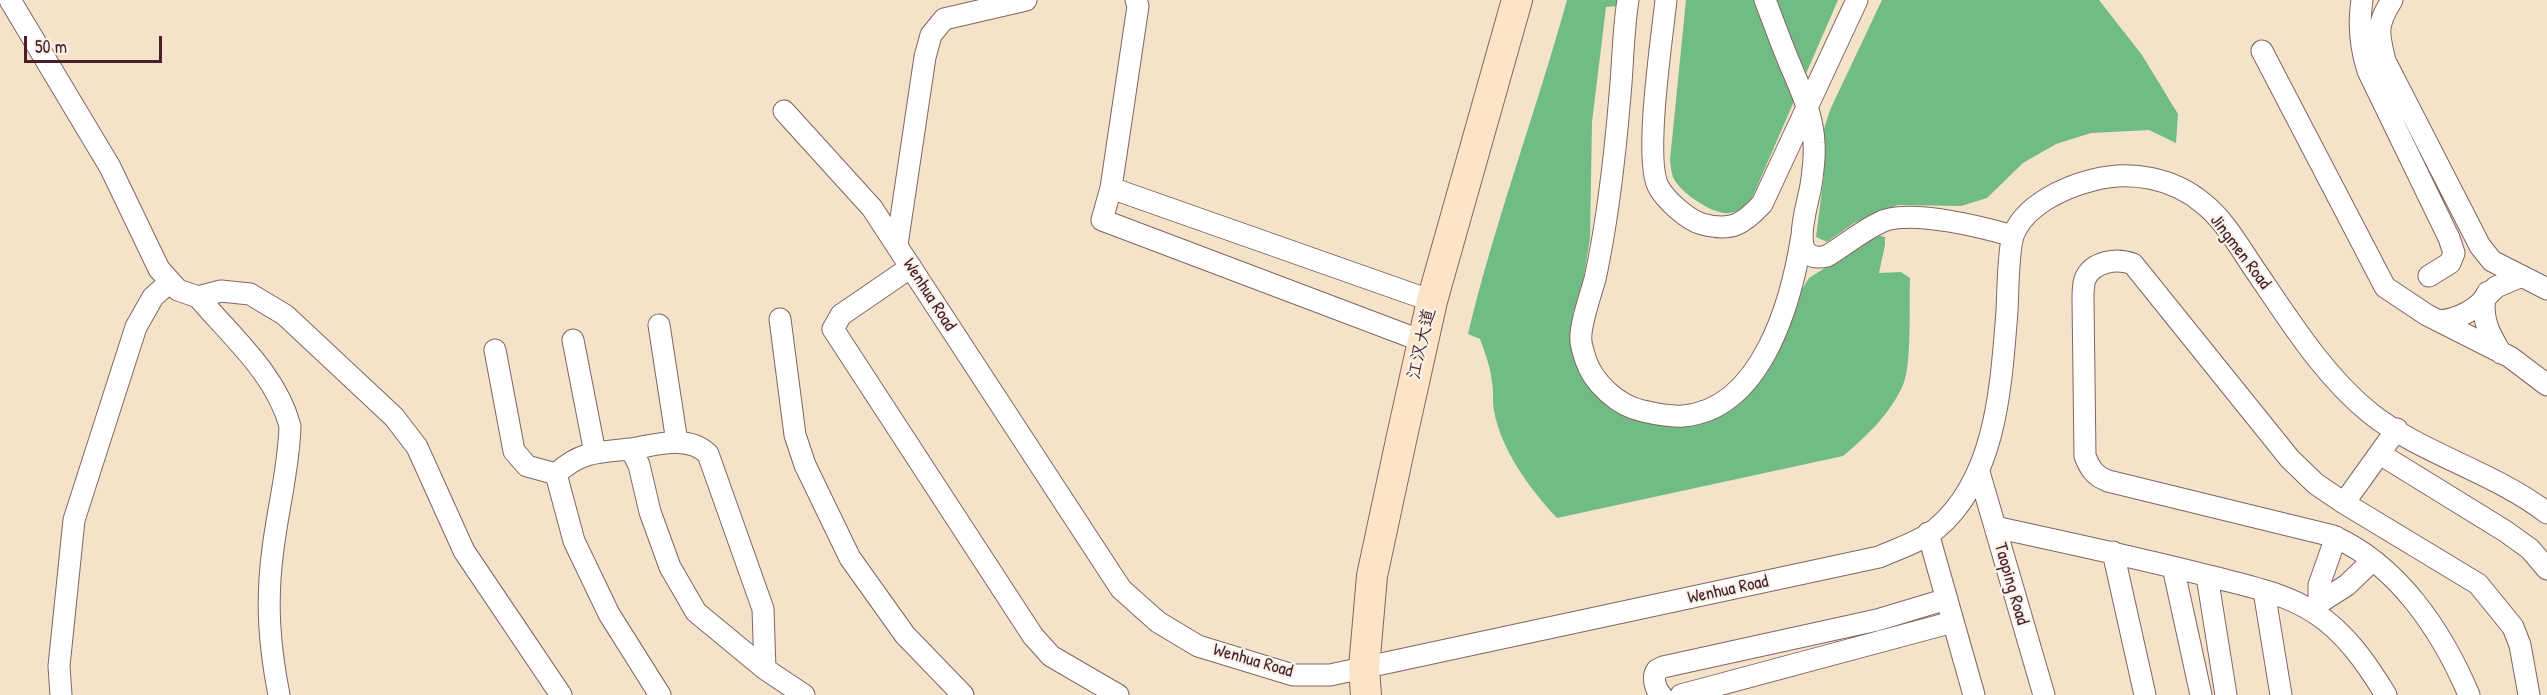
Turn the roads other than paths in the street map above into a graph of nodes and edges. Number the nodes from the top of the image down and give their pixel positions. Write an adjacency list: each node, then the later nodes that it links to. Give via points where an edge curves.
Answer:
1 (10, 0): 24 (street, via 110,167 159,270)
2 (1026, 0): 19 (street, via 944,19 930,35)
3 (1136, 0): 16 (street)
4 (1517, 0): 28 (main road, 江汉大道)
5 (1628, 0): 17 (street, via 1609,196 1580,339 1596,379 1610,395 1634,409 1661,415 1683,416 1726,400 1741,386 1775,336 1788,299)
6 (1666, 0): 12 (street, via 1652,154 1658,187 1688,219 1710,226 1744,223 1762,204)
7 (1765, 0): 12 (street)
8 (1857, 0): 12 (street)
9 (2362, 0): 15 (street, via 2361,51)
10 (2392, 0): 14 (street, via 2381,18 2378,35 2385,61)
11 (2262, 51): 30 (street, via 2385,287)
12 (1807, 107): 17 (street, via 1814,143)
13 (784, 111): 19 (street, Wenhua Road, via 872,208)
14 (2423, 136): 15 (street); 20 (street)
15 (2404, 147): 22 (street, via 2450,237 2454,253 2450,263)
16 (1111, 188): 28 (street); 33 (street, via 1102,220)
17 (1802, 235): 18 (street, via 1803,247 1816,259 1884,220 1896,218 1983,227)
18 (2013, 236): 37 (street, Jingmen Road, via 2026,217 2050,196 2077,184 2125,174 2179,188 2205,204 2234,239 2338,383 2372,414); 42 (street, via 1995,414)
19 (897, 245): 21 (street, Wenhua Road)
20 (2485, 254): 23 (street); 27 (street, via 2491,282)
21 (911, 267): 59 (street, Wenhua Road, via 1122,589 1158,622 1198,646 1293,675 1330,675); 67 (street, via 841,315 832,328 1033,636 1051,656)
22 (2429, 276)
23 (2522, 276): 25 (street); 27 (street, via 2502,284)
24 (170, 282): 26 (street, via 178,290); 61 (street, via 153,297 136,327 74,520 59,666)
25 (2547, 289)
26 (198, 297): 62 (street, via 274,388 290,426 269,595 270,648); 63 (street, via 221,291 250,294 285,315 394,417 417,447 464,551)
27 (2485, 298): 30 (street, via 2463,315); 35 (street, via 2486,322)
28 (1432, 301): 33 (main road, 江汉大道)
29 (780, 319): 66 (street, via 795,435 805,465 850,558 905,635)
30 (2440, 321): 35 (street)
31 (659, 325): 38 (street)
32 (573, 340): 40 (street)
33 (1422, 341): 59 (main road, 江汉大道, via 1372,576)
34 (495, 350): 43 (street, via 514,451 527,466)
35 (2501, 353): 36 (street)
36 (2547, 385)
37 (2397, 429): 41 (street); 45 (street, Jingmen Road)
38 (677, 442): 39 (street); 58 (street, via 699,445 708,454 763,609)
39 (631, 449): 40 (street); 58 (street, via 670,567 696,612)
40 (595, 453): 43 (street, via 571,461)
41 (2380, 454): 44 (street); 52 (street, via 2505,531 2530,549)
42 (1979, 472): 46 (street, Taoping Road); 47 (street, Wenhua Road, via 1958,507)
43 (556, 474): 64 (street, via 574,541 609,614)
44 (2344, 503): 48 (street, via 2290,459 2133,264 2113,260 2088,273 2083,299 2085,456 2098,477); 78 (street, via 2478,584 2513,627)
45 (2547, 513)
46 (1995, 527): 49 (street); 70 (street, Taoping Road)
47 (1928, 533): 55 (street); 59 (street, Wenhua Road, via 1878,557)
48 (2336, 537): 50 (street); 56 (street, via 2319,585)
49 (2113, 552): 51 (street); 71 (street)
50 (2372, 561): 56 (street, via 2347,585); 77 (street, via 2394,579 2428,618)
51 (2173, 567): 53 (street); 72 (street)
52 (2547, 569)
53 (2207, 576): 54 (street); 73 (street)
54 (2264, 591): 74 (street); 75 (street, via 2299,603 2337,630)
55 (1947, 599): 57 (street); 68 (street, via 1877,620 1663,667 1654,677)
56 (2319, 603): 76 (street, via 2344,618 2362,636)
57 (1953, 622): 60 (street); 69 (street)
58 (765, 669): 65 (street)
59 (1365, 681)
60 (1970, 694)
61 (61, 695)
62 (279, 695)
63 (561, 695)
64 (660, 695)
65 (804, 695)
66 (963, 695)
67 (1118, 695)
68 (1661, 695)
69 (1682, 695)
70 (2044, 695)
71 (2145, 695)
72 (2201, 695)
73 (2226, 695)
74 (2281, 695)
75 (2386, 695)
76 (2401, 695)
77 (2469, 695)
78 (2529, 695)

